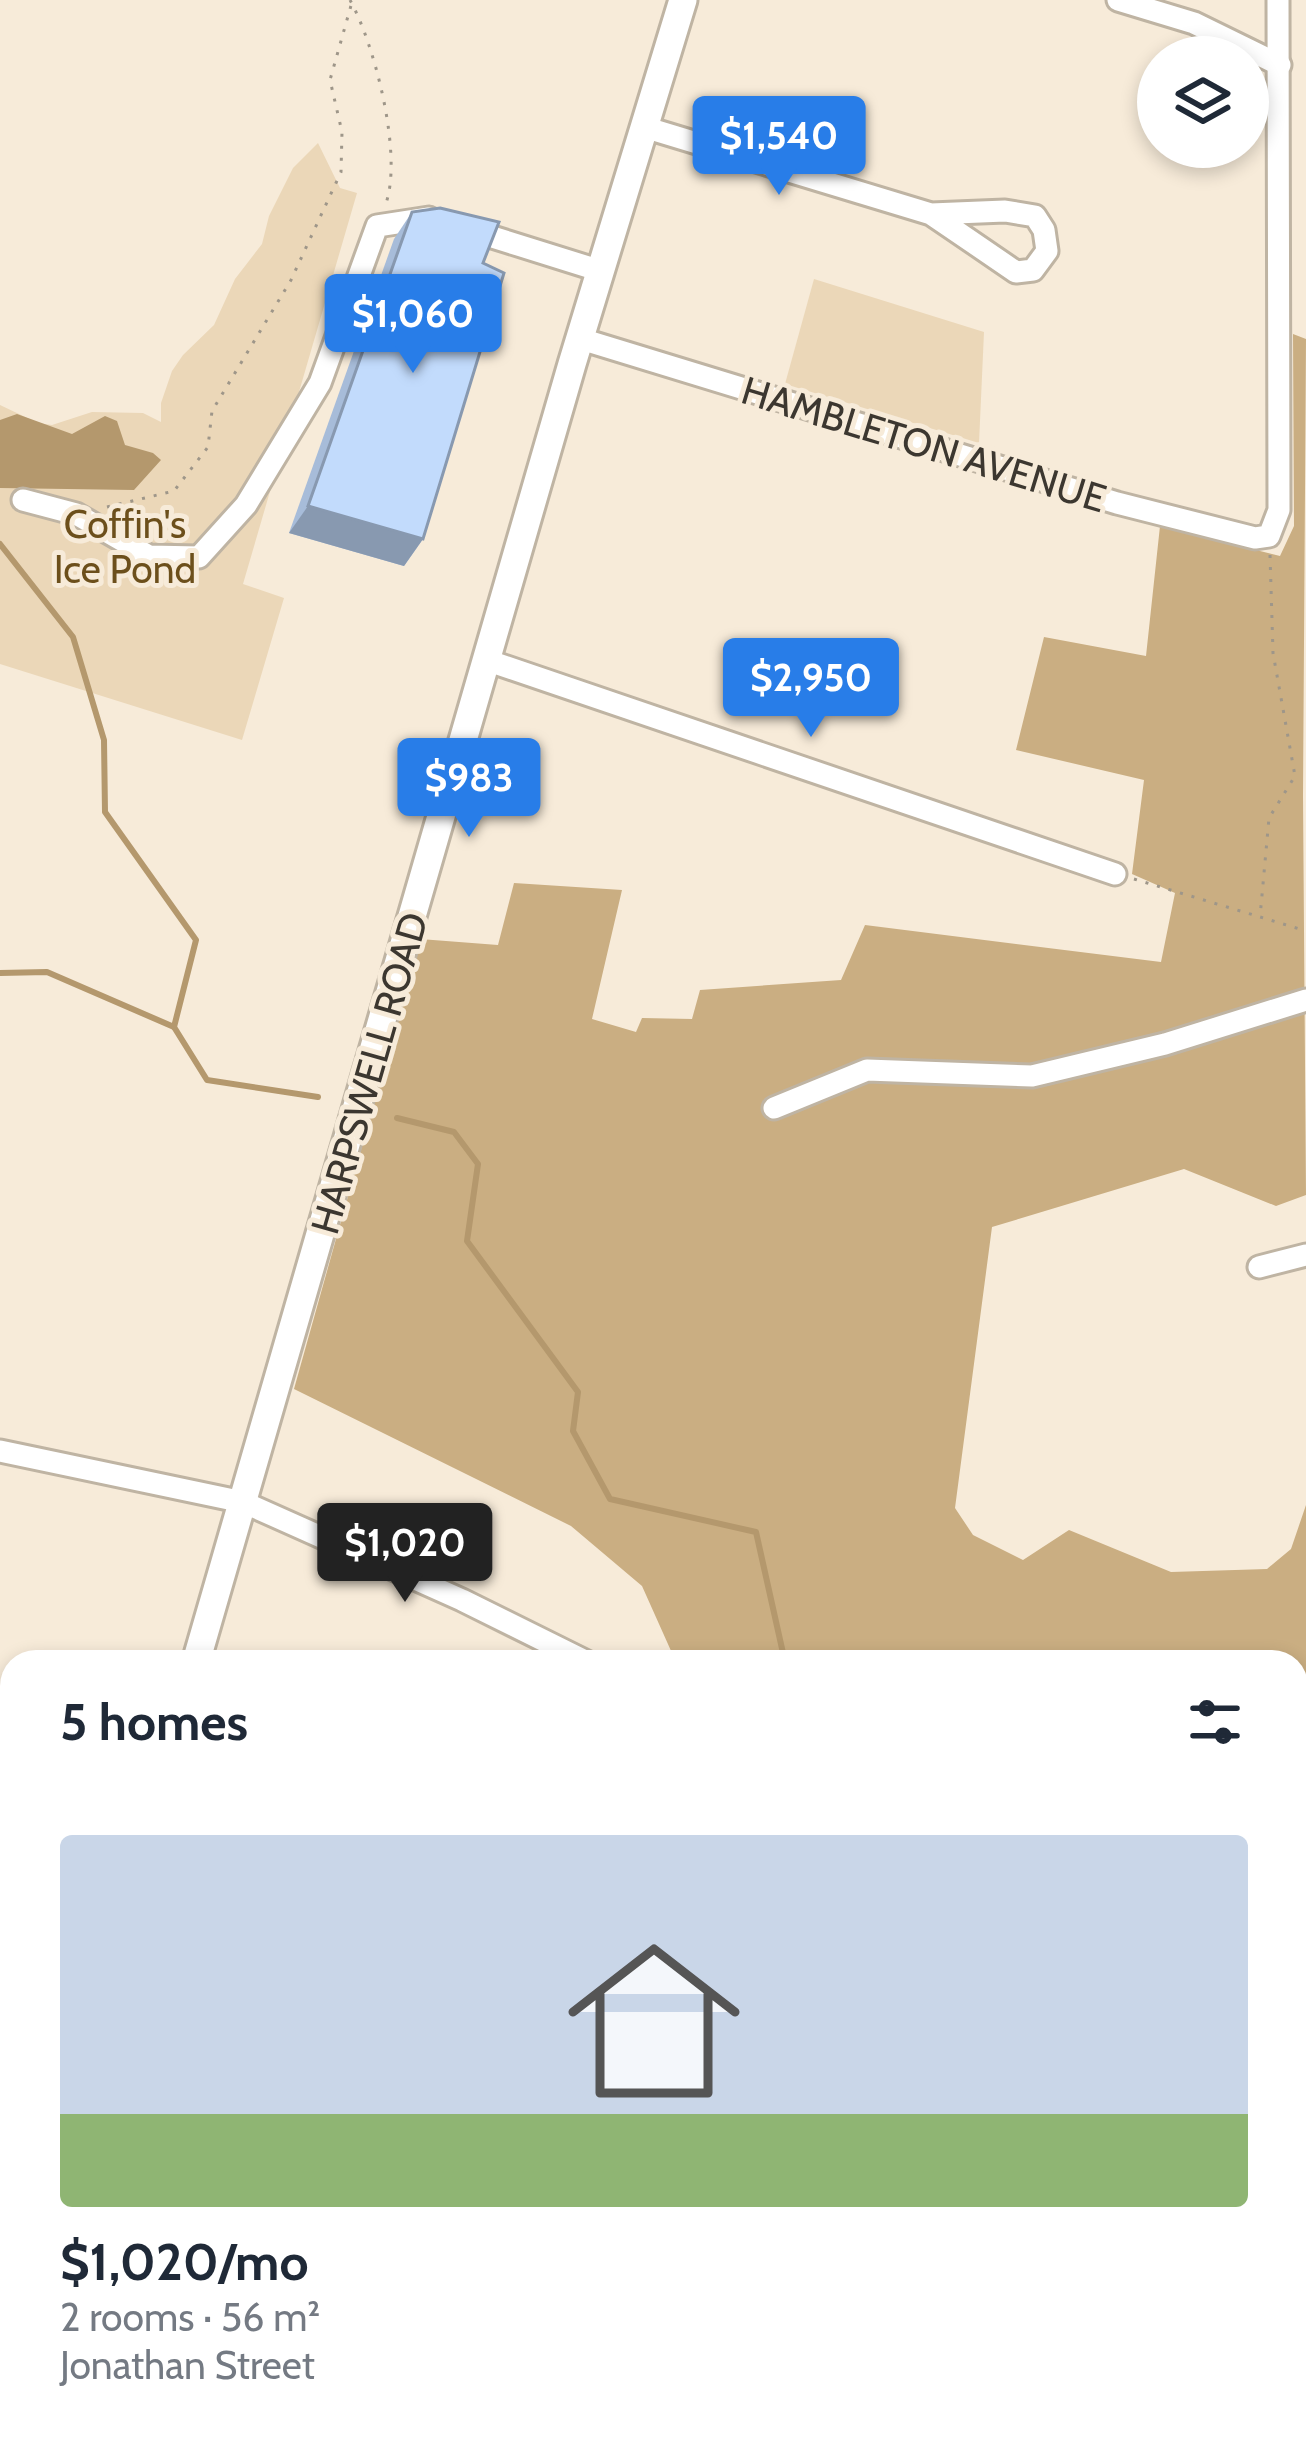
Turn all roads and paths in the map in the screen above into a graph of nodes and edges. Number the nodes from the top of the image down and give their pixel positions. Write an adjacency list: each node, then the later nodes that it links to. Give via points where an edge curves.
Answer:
1 (683, 0): 6 (main road, HARPSWELL ROAD)
2 (1118, 0): 5 (street, via 1194,23)
3 (1278, 0): 5 (street)
4 (351, 1): 9 (path, via 385,117 392,186); 14 (path, via 330,80 342,132 340,172 291,280 212,411 208,448 174,491)
5 (1280, 65): 8 (street)
6 (644, 127): 7 (street); 11 (main road, HARPSWELL ROAD)
7 (931, 214): 7 (street, via 1016,272 1033,270 1047,250 1035,216)
8 (1280, 222): 10 (street); 15 (street, via 1279,510)
9 (377, 226): 11 (street, via 433,218); 14 (street, via 320,383 246,505 199,557 149,556)
10 (1306, 227)
11 (602, 271): 12 (main road, HARPSWELL ROAD)
12 (581, 339): 15 (street, HAMBLETON AVENUE, via 1118,503); 16 (main road, HARPSWELL ROAD)
13 (23, 500): 14 (street)
14 (76, 514)
15 (1270, 536): 18 (path, via 1273,653 1295,776 1269,818)
16 (489, 661): 17 (street); 25 (main road, HARPSWELL ROAD)
17 (1115, 874): 18 (path)
18 (1260, 917): 19 (path)
19 (1306, 931)
20 (1306, 1000): 21 (street, via 1032,1076 867,1070)
21 (774, 1108)
22 (1306, 1255): 23 (street)
23 (1259, 1267)
24 (0, 1450): 25 (street)
25 (244, 1502): 26 (main road, HARPSWELL ROAD); 27 (street)
26 (200, 1650)
27 (562, 1650)

